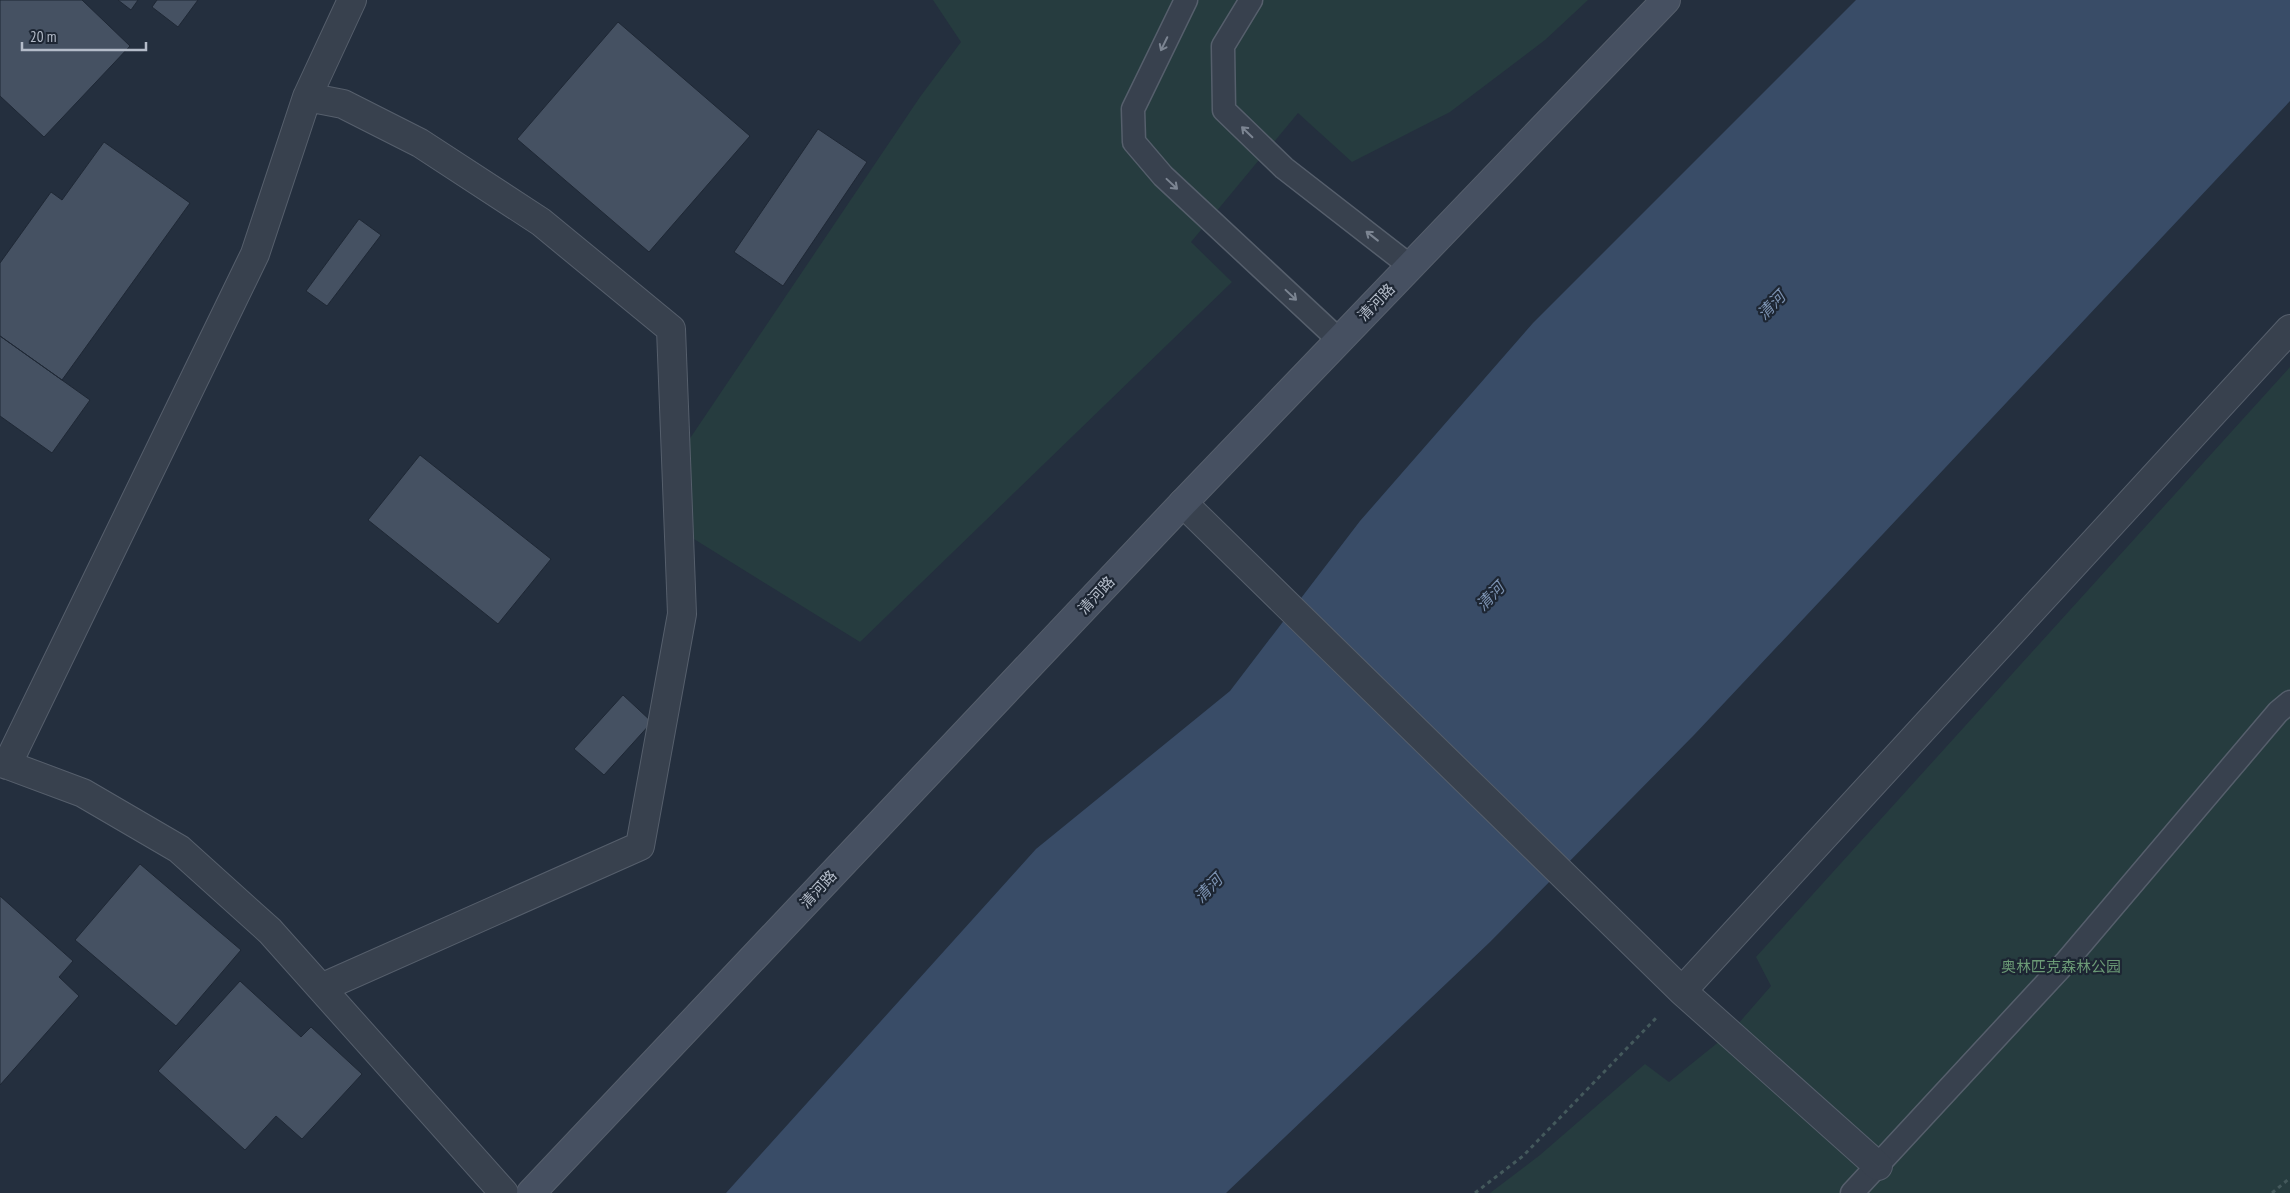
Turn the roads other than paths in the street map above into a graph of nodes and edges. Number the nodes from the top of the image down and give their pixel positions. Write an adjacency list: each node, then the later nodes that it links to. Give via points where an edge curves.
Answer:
1 (352, 0): 5 (street)
2 (1186, 0): 8 (lane, one-way to 8, via 1133,109 1134,142 1163,176)
3 (1251, 0): 6 (lane, one-way to 3, via 1284,168 1224,110 1223,46)
4 (1666, 0): 6 (street, 清河路)
5 (307, 97): 11 (street, via 255,254); 12 (street, via 343,104 420,143 541,222 671,329 682,614 640,846)
6 (1410, 266): 8 (street, 清河路)
7 (2290, 329): 13 (street)
8 (1339, 340): 9 (street, 清河路)
9 (1183, 503): 13 (street); 16 (street, 清河路)
10 (2290, 702): 14 (lane, via 2278,712 2065,963)
11 (3, 764): 12 (street, via 84,793 179,850 270,931)
12 (322, 988): 15 (street)
13 (1682, 991): 14 (street)
14 (1878, 1166): 17 (lane)
15 (504, 1193)
16 (531, 1193)
17 (1852, 1193)

